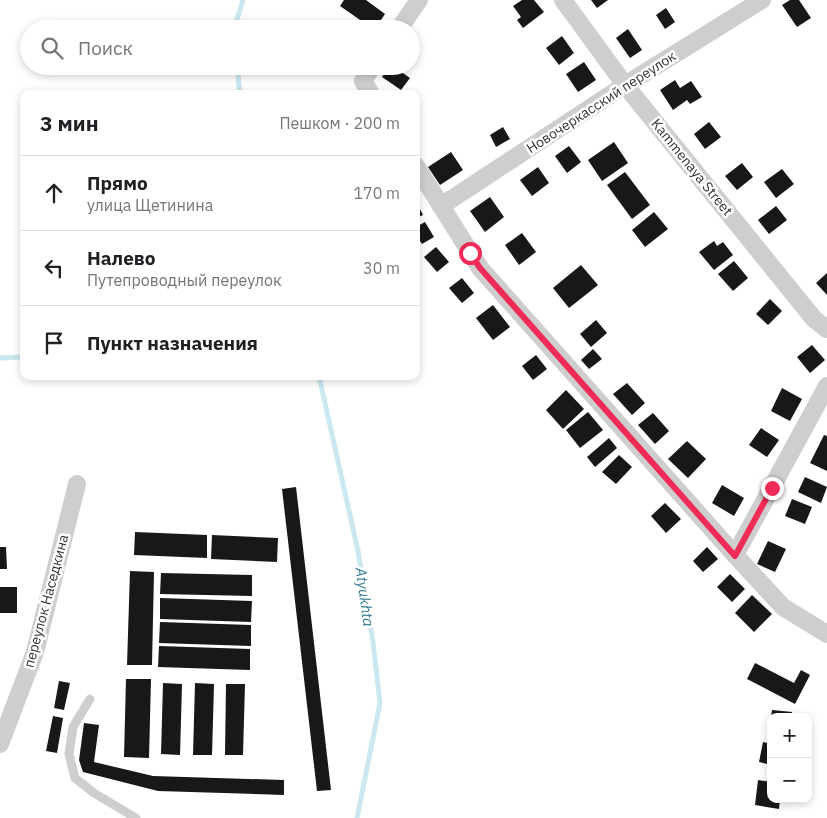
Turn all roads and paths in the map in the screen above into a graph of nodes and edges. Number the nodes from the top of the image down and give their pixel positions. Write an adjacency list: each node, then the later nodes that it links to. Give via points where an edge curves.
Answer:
1 (419, 0): 4 (street)
2 (563, 0): 5 (street, Kammenaya Street)
3 (762, 0): 5 (street, Новочеркасский переулок)
4 (405, 20)
5 (626, 85): 7 (street, Новочеркасский переулок); 8 (street, Kammenaya Street, via 814,319)
6 (420, 172): 7 (street)
7 (441, 206): 11 (street, via 480,268)
8 (827, 329)
9 (827, 386): 11 (street)
10 (77, 484): 14 (street, переулок Наседкина, via 35,652)
11 (735, 556): 12 (street, via 783,607)
12 (827, 634)
13 (90, 699): 15 (lane, via 73,727 69,754 75,778)
14 (0, 744)
15 (136, 818)

